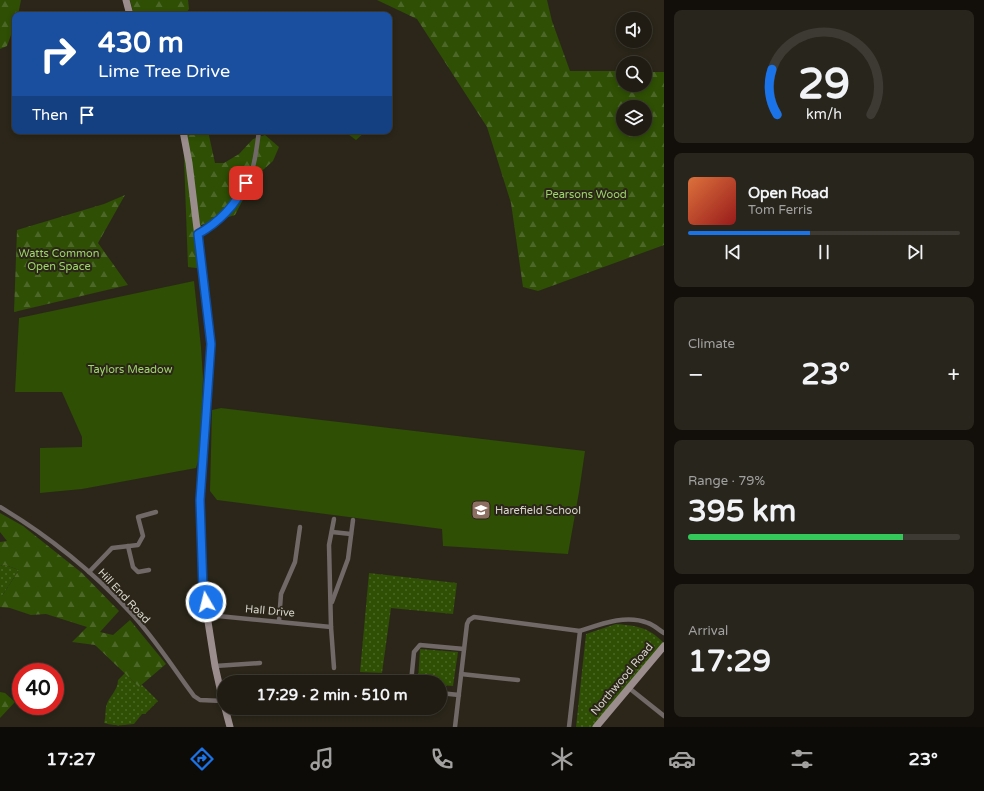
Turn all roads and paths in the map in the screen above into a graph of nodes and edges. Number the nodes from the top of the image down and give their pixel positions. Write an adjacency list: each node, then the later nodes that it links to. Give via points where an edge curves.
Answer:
1 (126, 0): 2 (street)
2 (129, 12)
3 (183, 134): 5 (street)
4 (258, 134): 5 (street, via 252,171 241,195 216,222)
5 (198, 234): 17 (street, via 211,344 200,500 203,590)
6 (0, 507): 15 (street, Hill End Road, via 26,523)
7 (156, 512): 13 (street, via 138,517 143,536 138,545)
8 (334, 519): 11 (street)
9 (353, 520): 12 (street)
10 (300, 527): 18 (street, via 295,562 281,594)
11 (332, 532): 12 (street); 16 (street, via 329,545)
12 (351, 534): 16 (street, via 348,559)
13 (128, 546): 14 (street, via 133,567 138,572); 15 (street, via 112,548)
14 (149, 570)
15 (89, 572): 34 (street, Hill End Road, via 130,612 194,696)
16 (331, 605): 19 (street)
17 (208, 615): 18 (street, Hall Drive); 25 (street)
18 (279, 621): 19 (street, Hall Drive)
19 (331, 627): 26 (street)
20 (580, 631): 21 (street, via 616,620 636,620 649,623); 23 (street, via 474,617 467,624); 40 (street)
21 (664, 633)
22 (664, 646): 31 (street, Northwood Road)
23 (464, 650): 27 (street); 29 (street, via 420,645 414,652)
24 (260, 663): 25 (street)
25 (216, 666): 28 (street)
26 (334, 668)
27 (461, 674): 30 (street); 33 (street)
28 (218, 675)
29 (412, 675)
30 (518, 680)
31 (628, 688): 36 (street); 41 (street, Northwood Road)
32 (447, 694): 33 (street)
33 (458, 695): 38 (street)
34 (217, 704)
35 (227, 715): 37 (street)
36 (664, 716)
37 (230, 727)
38 (455, 727): 39 (street)
39 (460, 727)
40 (569, 727)
41 (596, 727)

